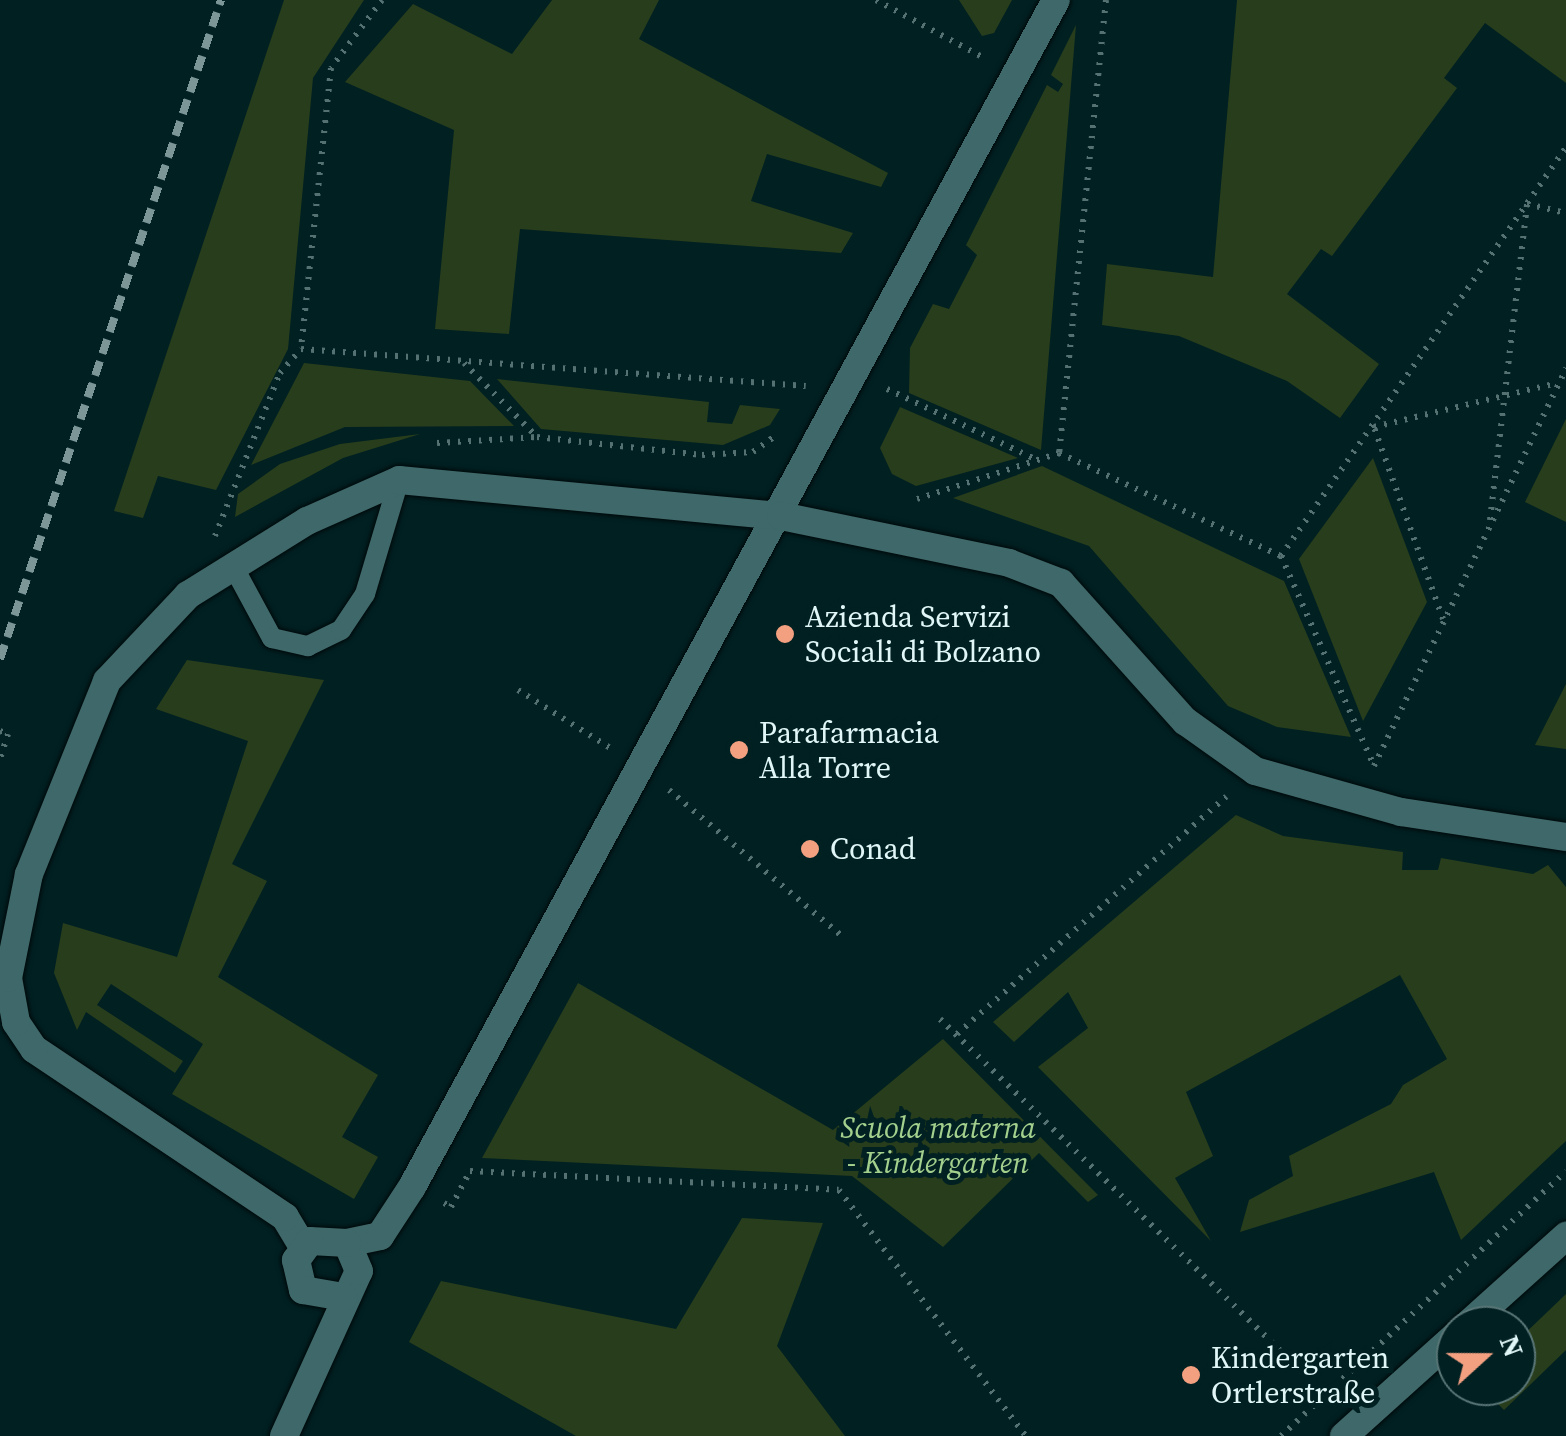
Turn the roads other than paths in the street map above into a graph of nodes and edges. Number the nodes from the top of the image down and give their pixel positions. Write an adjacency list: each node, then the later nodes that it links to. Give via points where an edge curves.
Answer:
1 (1056, 0): 3 (street)
2 (399, 480): 3 (street); 4 (street); 4 (lane, via 365,594 341,630 308,646 272,638)
3 (781, 516): 5 (street, via 1009,563 1062,583 1185,721 1256,771 1401,812); 7 (street, via 412,1186 380,1236)
4 (232, 566): 8 (street, via 161,618 99,696 29,874 8,978 16,1022 34,1049 284,1217)
5 (1566, 836)
6 (1566, 1236): 10 (street)
7 (346, 1243): 8 (street, via 328,1236); 9 (street, via 359,1272)
8 (303, 1248): 9 (street, via 295,1271 303,1290)
9 (343, 1297): 13 (street, via 325,1360)
10 (1488, 1306)
11 (1436, 1352): 12 (street)
12 (1350, 1430)
13 (284, 1436)

